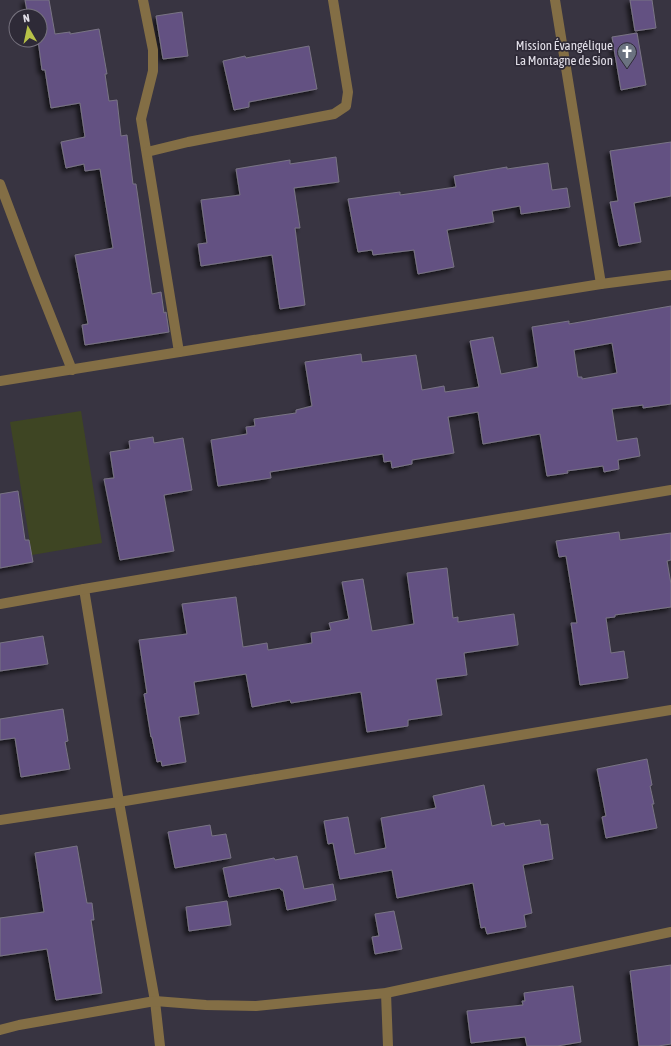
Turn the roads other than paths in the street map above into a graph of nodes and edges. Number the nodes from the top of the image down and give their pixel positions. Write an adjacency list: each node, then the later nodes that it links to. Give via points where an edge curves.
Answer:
1 (143, 0): 4 (street, via 153,50 154,71 141,119)
2 (333, 0): 4 (street, via 348,92 346,106 334,114)
3 (555, 0): 7 (street)
4 (147, 152): 8 (street)
5 (0, 184): 9 (street)
6 (671, 275): 7 (street)
7 (601, 284): 8 (street)
8 (179, 352): 9 (street)
9 (72, 370): 10 (street)
10 (0, 382)
11 (671, 490): 12 (street)
12 (84, 589): 13 (street); 15 (street)
13 (0, 604)
14 (671, 710): 15 (street)
15 (119, 802): 16 (street); 19 (street)
16 (0, 820)
17 (671, 932): 18 (street)
18 (386, 993): 19 (street, via 256,1006); 22 (street)
19 (155, 1001): 20 (street); 21 (street)
20 (0, 1030)
21 (160, 1046)
22 (388, 1046)

